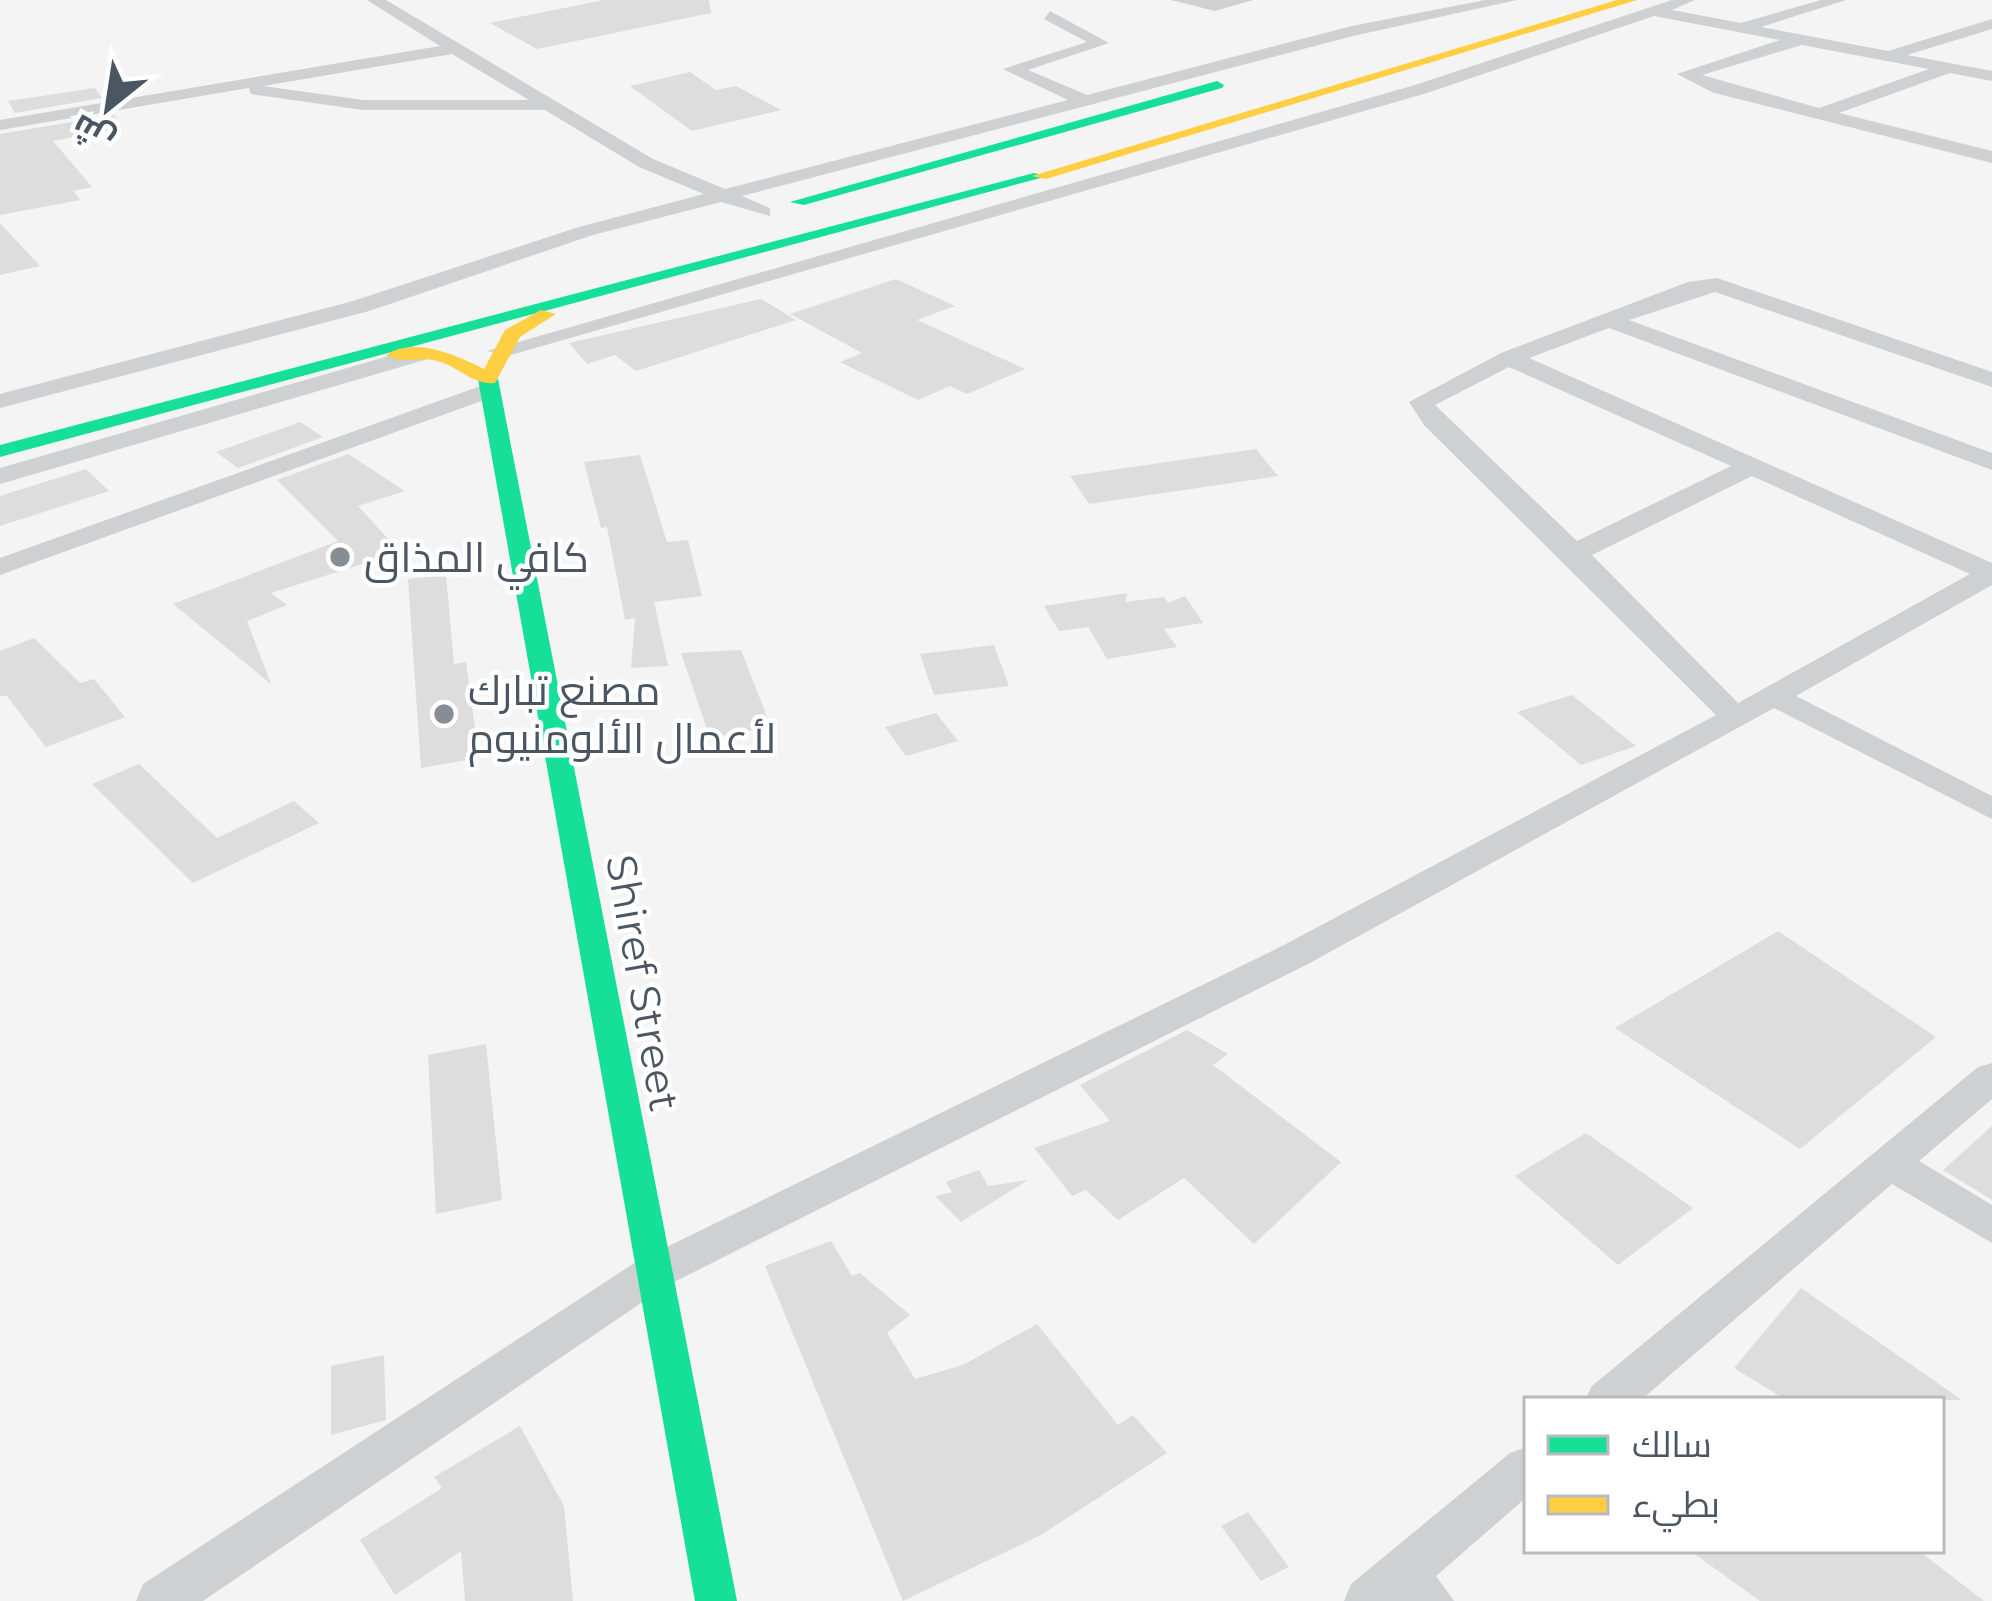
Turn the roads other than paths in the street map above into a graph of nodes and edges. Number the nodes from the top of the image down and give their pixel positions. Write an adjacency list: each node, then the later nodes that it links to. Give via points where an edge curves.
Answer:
1 (375, 0): 13 (street)
2 (1180, 0): 3 (street, via 1214,7)
3 (1245, 0)
4 (1509, 0): 20 (street, via 1352,31)
5 (1571, 0): 22 (main road)
6 (1687, 0): 8 (street)
7 (1838, 0): 11 (street)
8 (1640, 5): 11 (street); 16 (main road); 19 (street)
9 (1050, 16): 20 (street, via 1101,43 1012,69)
10 (1992, 24): 14 (street)
11 (1740, 28): 12 (street)
12 (1796, 40): 14 (street); 23 (street, via 1686,74)
13 (451, 49): 18 (street); 21 (street)
14 (1888, 55): 15 (street)
15 (1949, 67): 17 (street); 23 (street)
16 (1373, 76): 19 (street); 25 (main road)
17 (1992, 76)
18 (236, 85): 21 (street, via 295,98); 24 (street)
19 (1421, 89): 35 (street)
20 (1087, 101): 22 (street); 29 (street)
21 (548, 104): 29 (street, via 646,164)
22 (1115, 113): 25 (main road, via 1099,128); 27 (main road)
23 (1820, 114): 26 (street)
24 (0, 124)
25 (1160, 142): 28 (main road)
26 (1988, 153)
27 (952, 155): 28 (main road, via 1013,164); 30 (main road)
28 (1019, 182): 33 (main road)
29 (728, 196): 30 (street); 41 (street, via 586,231 361,306)
30 (763, 212): 31 (main road)
31 (663, 241)
32 (559, 270): 42 (main road)
33 (569, 304): 35 (main road, via 522,327); 38 (main road)
34 (1608, 320): 37 (street); 39 (street, via 1717,285); 44 (street)
35 (500, 351): 40 (main road)
36 (421, 354): 38 (main road); 40 (main road, via 440,355); 46 (street)
37 (1509, 358): 45 (street); 47 (street, via 1421,402)
38 (315, 366): 43 (main road)
39 (1992, 380)
40 (488, 384): 48 (street); 55 (main road, Shiref Street)
41 (0, 401)
42 (0, 425)
43 (0, 451)
44 (1992, 462)
45 (1751, 466): 47 (street); 49 (street, via 1992,573)
46 (0, 476)
47 (1574, 553): 50 (street)
48 (0, 567)
49 (1771, 695): 50 (street); 51 (street)
50 (1734, 716): 55 (street, via 1295,955)
51 (1992, 809)
52 (1992, 1077): 53 (street)
53 (1890, 1163): 54 (street); 56 (street)
54 (1992, 1226)
55 (651, 1274): 59 (street); 60 (main road, Shiref Street)
56 (1612, 1397)
57 (1524, 1471): 58 (street)
58 (1398, 1593)
59 (161, 1601)
60 (716, 1601)

